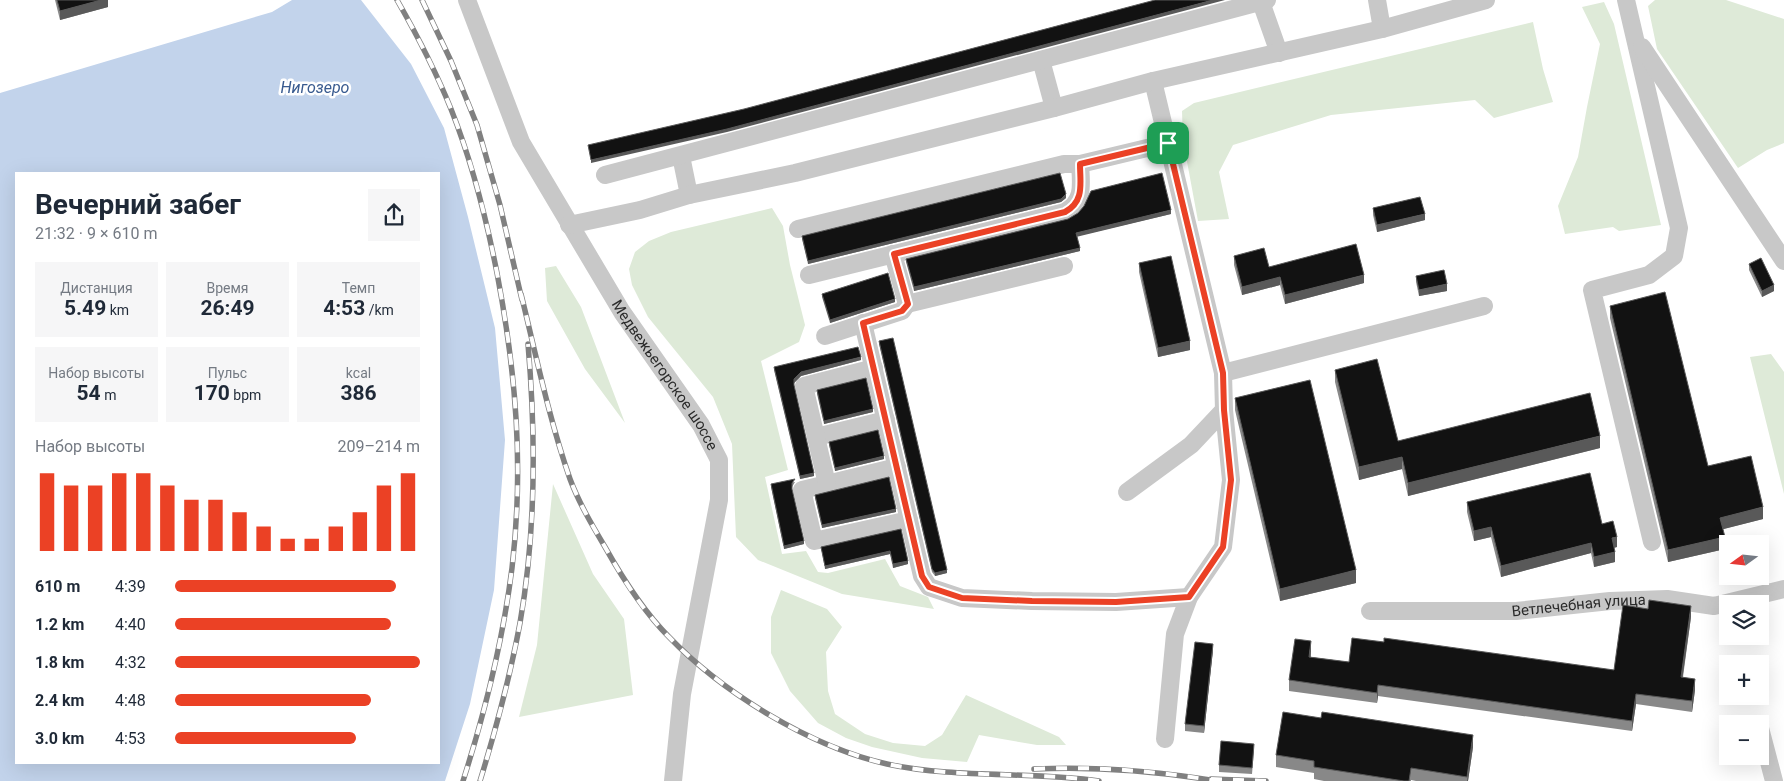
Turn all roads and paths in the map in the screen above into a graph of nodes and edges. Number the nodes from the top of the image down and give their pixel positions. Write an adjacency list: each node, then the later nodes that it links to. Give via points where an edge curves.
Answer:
1 (466, 0): 17 (street, Медвежьегорское шоссе, via 521,142)
2 (1377, 0): 6 (street)
3 (1486, 0): 6 (street)
4 (1626, 0): 7 (street)
5 (1264, 1): 8 (street); 9 (street)
6 (1382, 29): 8 (street)
7 (1636, 38): 20 (street); 36 (street, via 1678,228 1674,256 1649,275 1592,290)
8 (1280, 53): 10 (street)
9 (1041, 60): 11 (street); 13 (street)
10 (1153, 81): 11 (street); 12 (street)
11 (1054, 108): 16 (street)
12 (1168, 143): 14 (street); 28 (street)
13 (681, 156): 15 (street); 16 (street)
14 (1080, 164): 18 (street, via 1064,164); 19 (street, via 1081,194 1073,208 1065,212)
15 (605, 175)
16 (689, 195): 17 (street, via 640,210)
17 (569, 224): 42 (street, Медвежьегорское шоссе, via 622,312 701,425 719,460 720,500 682,694)
18 (798, 229)
19 (894, 254): 22 (street); 23 (street)
20 (1784, 261)
21 (1064, 266): 23 (street)
22 (809, 275)
23 (908, 304): 25 (street, via 902,311)
24 (1484, 306): 28 (street)
25 (863, 323): 26 (street); 27 (street)
26 (825, 336)
27 (874, 368): 30 (street); 31 (street, via 804,386)
28 (1223, 373): 29 (street)
29 (1224, 410): 34 (street, via 1191,446); 38 (street, via 1231,480 1223,547)
30 (886, 420): 31 (street); 32 (street)
31 (816, 437): 33 (street)
32 (897, 467): 33 (street); 35 (street)
33 (827, 484): 35 (street, via 802,490 814,541)
34 (1127, 492)
35 (909, 520): 38 (street, via 922,576 929,587 962,598 1116,602)
36 (1652, 542)
37 (1784, 589): 39 (street, Ветлечебная улица, via 1714,606 1667,599 1610,601 1516,611)
38 (1189, 597): 40 (street, via 1175,634)
39 (1370, 612)
40 (1165, 739)
41 (1769, 762): 43 (street)
42 (673, 781)
43 (1774, 781)

